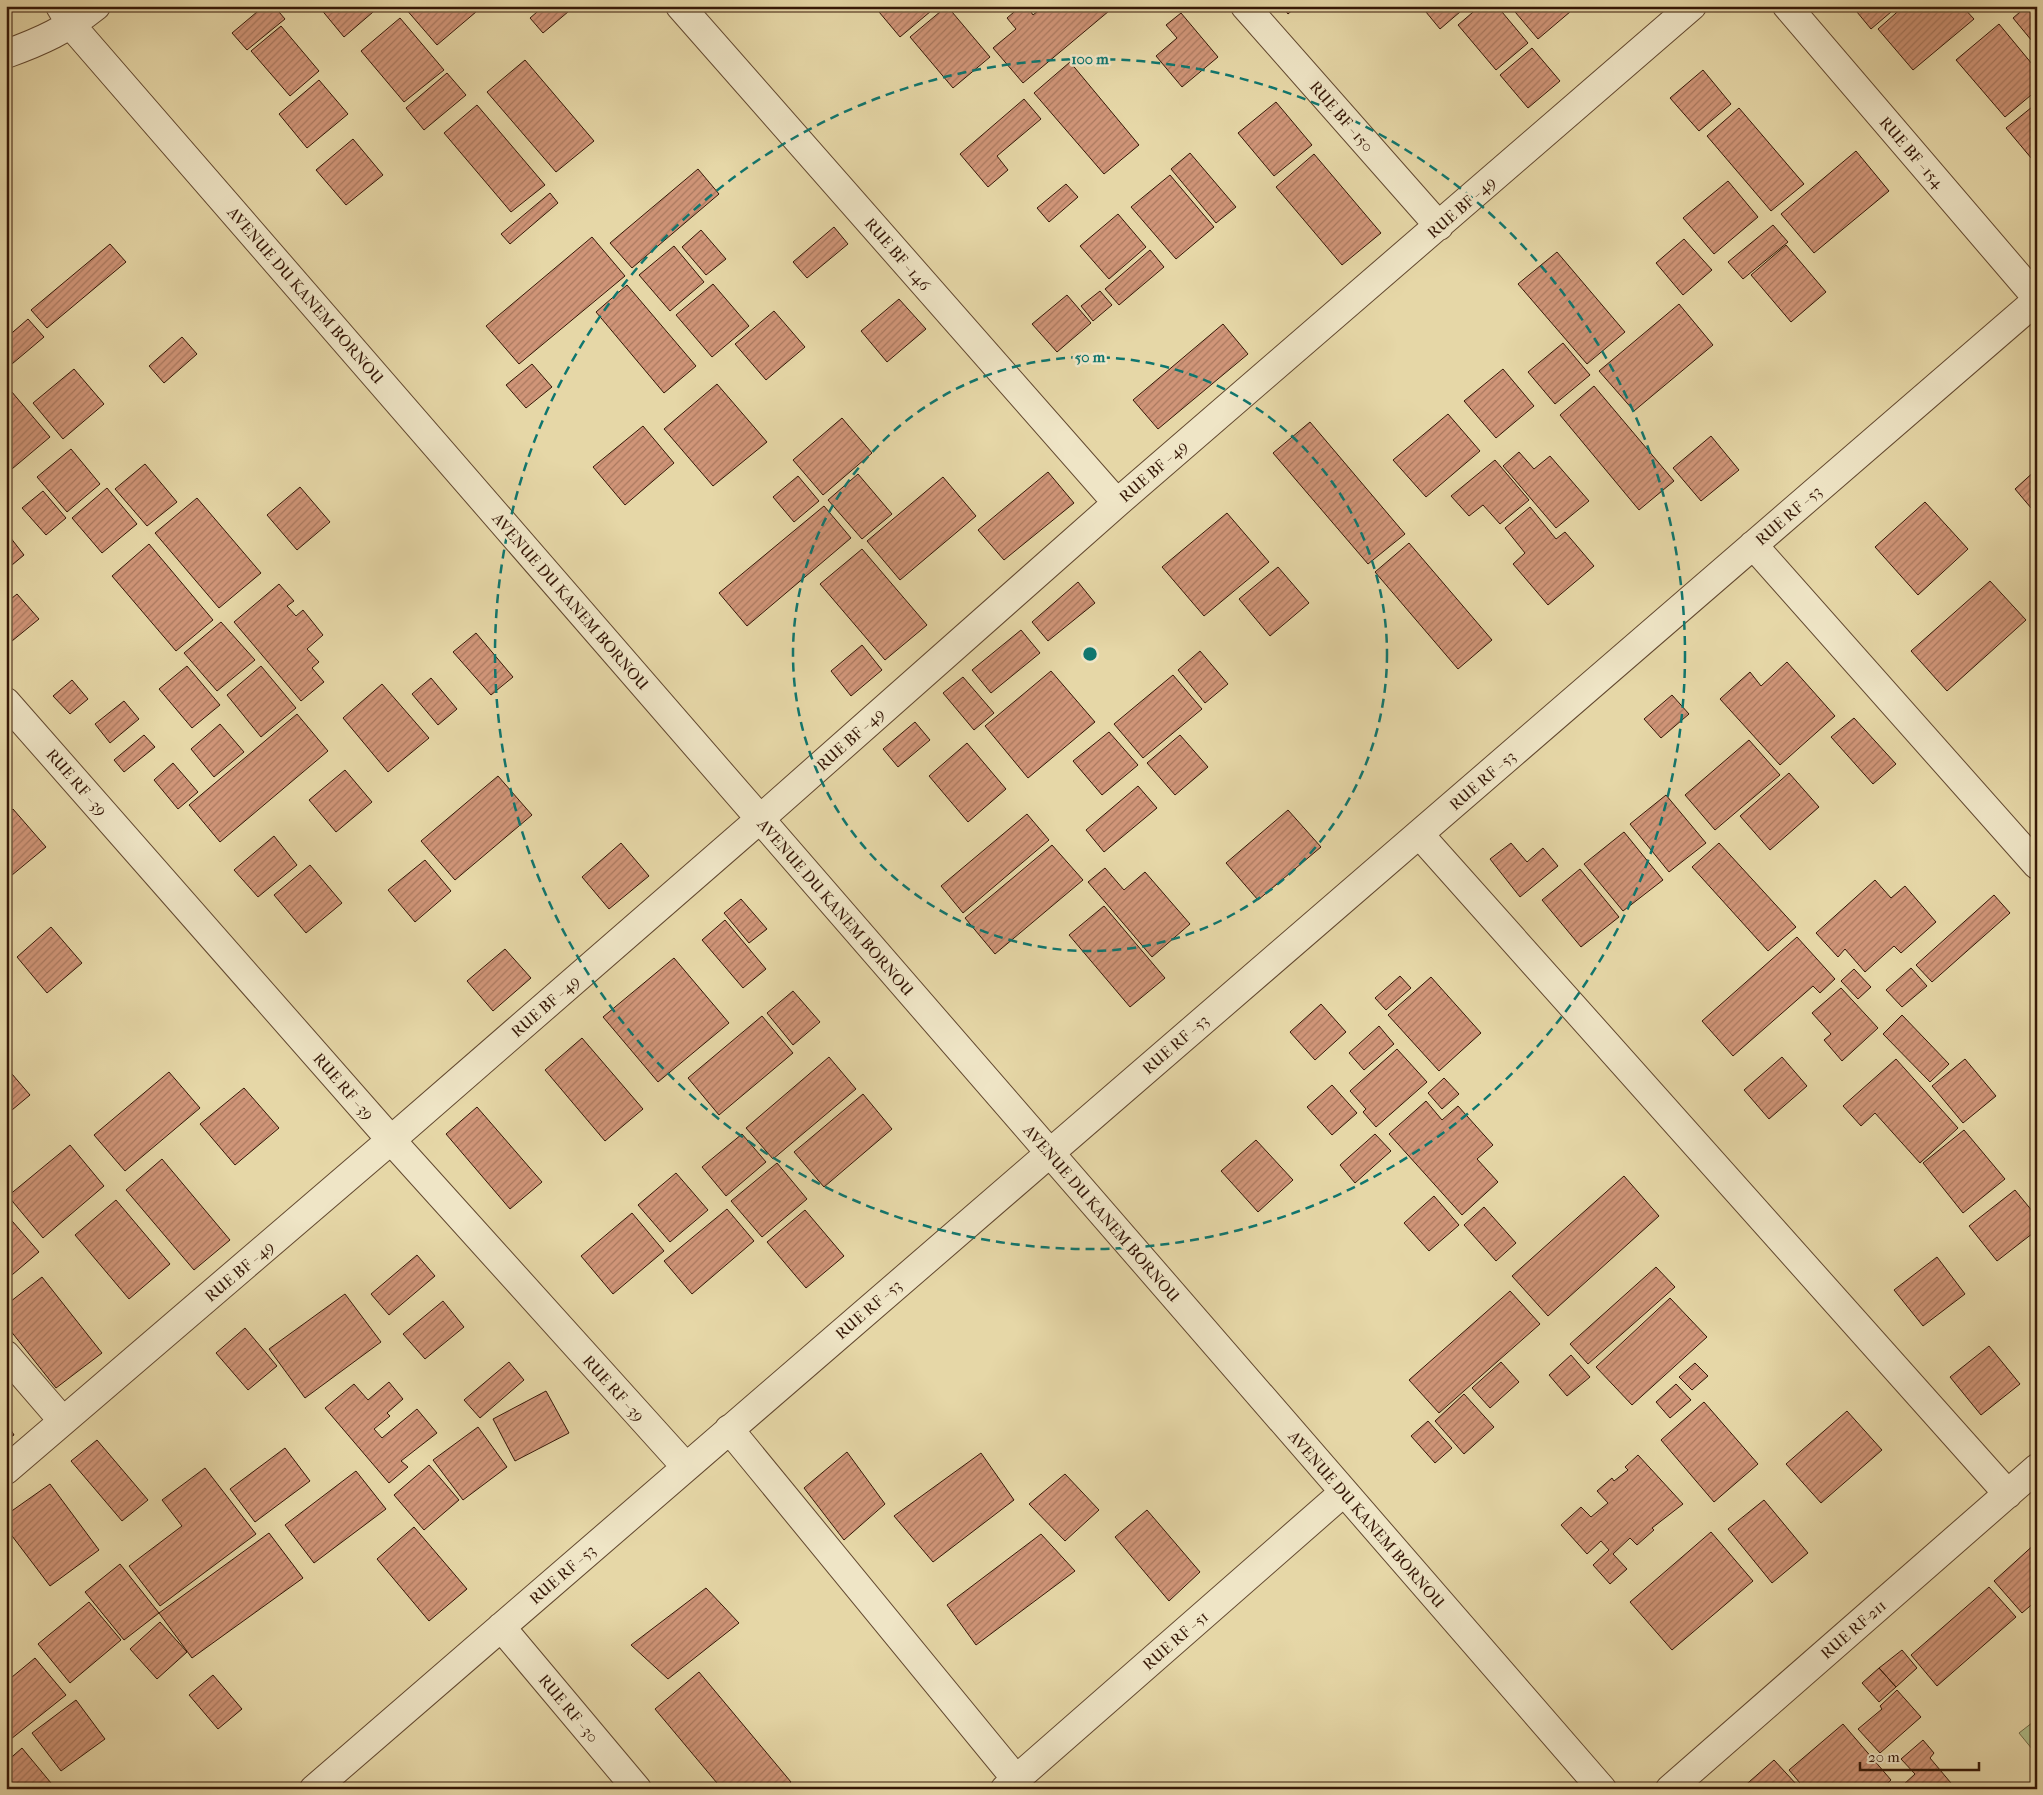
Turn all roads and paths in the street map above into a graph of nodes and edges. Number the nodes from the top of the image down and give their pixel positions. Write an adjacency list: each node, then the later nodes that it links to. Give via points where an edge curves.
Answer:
1 (96, 6): 6 (street)
2 (680, 6): 10 (street, RUE BF - 146)
3 (1245, 6): 8 (street, RUE BF - 150)
4 (1692, 6): 8 (street, RUE BF - 49)
5 (1787, 6): 9 (street, RUE BF - 154)
6 (66, 16): 7 (street, via 40,41); 13 (street, AVENUE DU KANEM BORNOU)
7 (6, 54)
8 (1438, 226): 10 (street, RUE BF - 49)
9 (2037, 299): 11 (street, RUE RF - 53)
10 (1116, 502): 13 (street, RUE BF - 49)
11 (1753, 545): 14 (street, RUE RF - 53); 15 (street)
12 (6, 702): 16 (street, RUE RF - 39)
13 (760, 819): 16 (street, RUE BF - 49); 17 (street, AVENUE DU KANEM BORNOU)
14 (1418, 834): 17 (street, RUE RF - 53); 25 (street)
15 (2037, 865)
16 (392, 1140): 19 (street, RUE BF - 49); 21 (street, RUE RF - 39)
17 (1050, 1153): 20 (street, RUE RF - 53); 24 (street, AVENUE DU KANEM BORNOU)
18 (6, 1355): 19 (street)
19 (63, 1421): 23 (street, RUE BF - 49)
20 (729, 1429): 21 (street, RUE RF - 53); 27 (street)
21 (686, 1467): 26 (street, RUE RF - 53)
22 (2037, 1468): 25 (street, RUE RF-211)
23 (6, 1470)
24 (1344, 1492): 27 (street, RUE RF - 51); 30 (street, AVENUE DU KANEM BORNOU)
25 (2008, 1494): 31 (street, RUE RF-211)
26 (501, 1627): 28 (street, RUE RF - 53); 29 (street, RUE RF - 30)
27 (1011, 1784)
28 (314, 1789)
29 (637, 1789)
30 (1602, 1789)
31 (1670, 1789)

